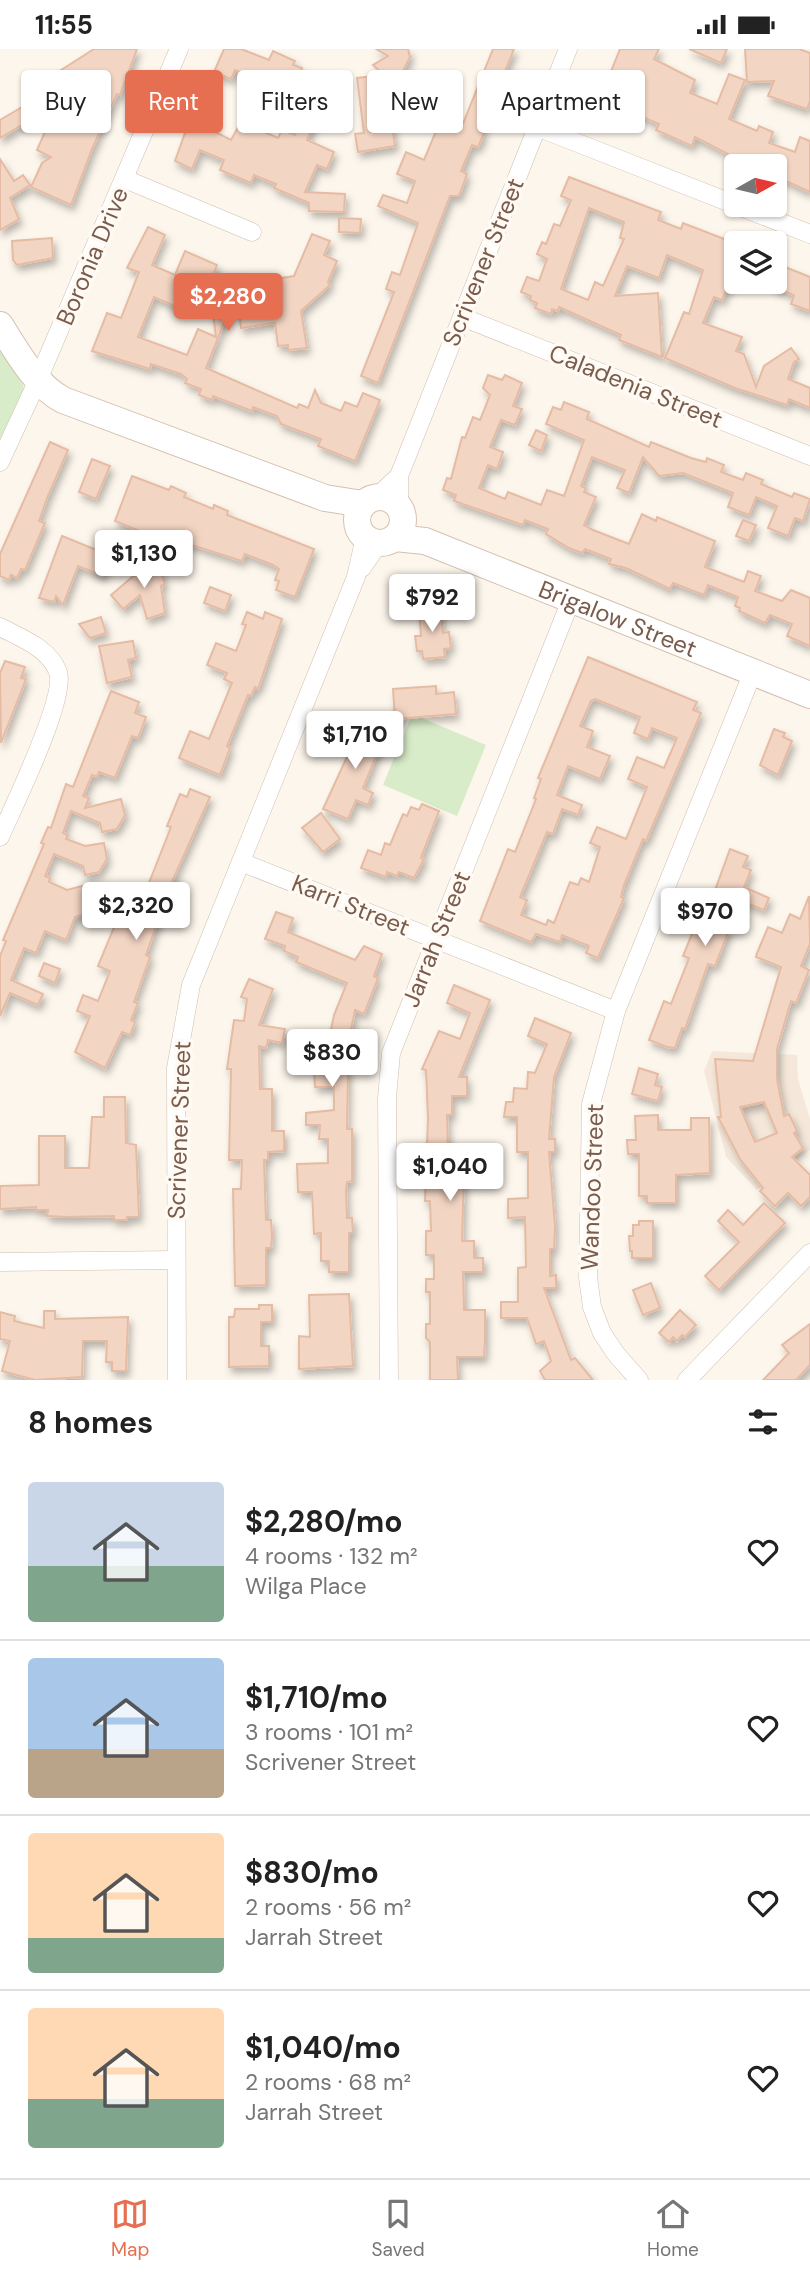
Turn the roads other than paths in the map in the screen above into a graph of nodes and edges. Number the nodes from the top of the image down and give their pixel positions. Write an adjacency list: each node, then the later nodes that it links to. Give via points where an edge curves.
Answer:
1 (179, 49): 6 (street, Boronia Drive)
2 (568, 49): 3 (street, Scrivener Street)
3 (560, 70)
4 (535, 133): 9 (street, Scrivener Street)
5 (552, 133): 8 (street)
6 (125, 179): 7 (street); 11 (street, Boronia Drive)
7 (252, 232)
8 (810, 234)
9 (462, 317): 12 (street, Caladenia Street); 14 (street, Scrivener Street)
10 (0, 325): 11 (street, Brigalow Street)
11 (38, 380): 13 (street, Boronia Drive); 14 (street, Brigalow Street, via 63,400)
12 (810, 456)
13 (0, 462)
14 (380, 520): 15 (street, Brigalow Street); 20 (street, Scrivener Street)
15 (570, 600): 17 (street, Brigalow Street); 21 (street, Jarrah Street)
16 (0, 627): 19 (street, via 41,649 60,683 53,712)
17 (753, 672): 18 (street, Brigalow Street); 22 (street, Wandoo Street)
18 (810, 695)
19 (0, 837)
20 (241, 862): 21 (street, Karri Street); 24 (street, Scrivener Street, via 191,985 176,1068)
21 (436, 939): 22 (street, Karri Street); 27 (street, Jarrah Street, via 391,1053 387,1098)
22 (616, 1011): 28 (street, Wandoo Street, via 591,1104 588,1277 602,1333)
23 (810, 1254): 29 (street)
24 (176, 1260): 25 (street); 26 (street, Scrivener Street)
25 (0, 1262)
26 (177, 1380)
27 (389, 1380)
28 (639, 1380)
29 (687, 1380)

